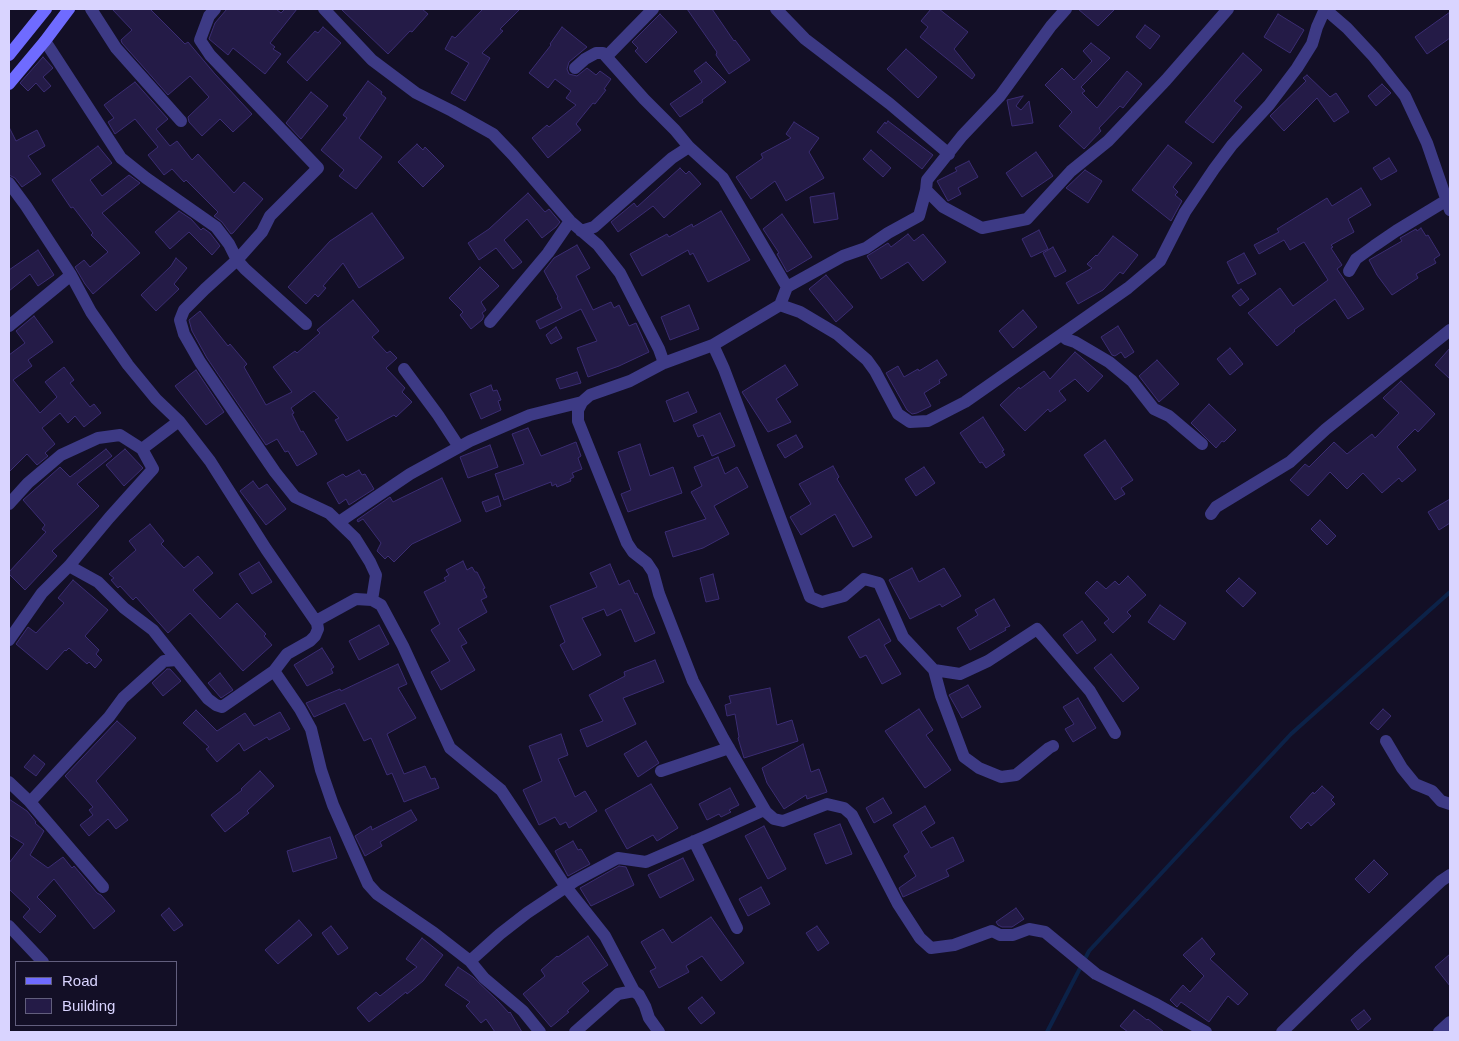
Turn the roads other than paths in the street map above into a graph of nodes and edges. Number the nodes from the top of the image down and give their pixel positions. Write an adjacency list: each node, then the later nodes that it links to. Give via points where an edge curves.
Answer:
1 (46, 9): 12 (main road)
2 (69, 9): 11 (main road)
3 (91, 9): 16 (street, via 116,48)
4 (215, 9): 24 (street, via 200,40 210,55 318,168 270,216 262,232)
5 (324, 9): 22 (street, via 372,60 416,93 493,134)
6 (653, 9): 13 (street)
7 (776, 9): 18 (street, via 805,39)
8 (1066, 9): 18 (street, via 1000,96)
9 (1228, 9): 20 (street, via 1108,142 1072,171 1027,220 982,228 943,207)
10 (1325, 9): 21 (street, via 1374,57 1405,96); 33 (street, via 1312,44 1297,68 1270,105 1214,169 1185,212 1160,262)
11 (45, 42): 15 (main road); 24 (street, via 122,158 216,227)
12 (9, 55)
13 (607, 56): 14 (street, via 603,52 596,53); 17 (street)
14 (575, 68)
15 (9, 84)
16 (181, 121)
17 (689, 147): 23 (street, via 672,158 594,227); 27 (street, via 723,178)
18 (949, 154): 20 (street, via 927,180)
19 (9, 183): 26 (street)
20 (926, 190): 27 (street, via 919,216 866,248 843,256)
21 (1449, 205): 25 (street, via 1374,246 1356,259)
22 (570, 221): 23 (street); 29 (street, via 548,253)
23 (581, 231): 35 (street, via 620,273)
24 (237, 260): 30 (street); 44 (street, via 184,310 180,320 184,334 275,472 296,496 329,512)
25 (1350, 271)
26 (71, 275): 31 (street); 38 (street, via 91,312 128,365)
27 (787, 287): 28 (street)
28 (780, 305): 33 (street, via 800,312 837,334 867,360 898,414 910,422 928,421 965,402); 34 (street)
29 (490, 322)
30 (306, 324)
31 (9, 326)
32 (1450, 330): 43 (street, via 1326,428 1290,462 1216,508)
33 (1064, 334): 39 (street, via 1066,339 1109,362 1132,381 1154,408 1169,416)
34 (713, 345): 35 (street); 52 (street, via 810,597 822,602 844,596 864,579 878,583 903,638)
35 (664, 364): 37 (street, via 630,381 590,395)
36 (404, 369): 40 (street)
37 (582, 402): 40 (street, via 530,415); 57 (street, via 578,421 627,543 653,572 684,661)
38 (179, 421): 41 (street); 47 (street, via 210,461)
39 (1202, 444)
40 (459, 447): 44 (street, via 410,474)
41 (142, 449): 42 (street, via 120,435 98,438 61,455); 45 (street, via 153,469)
42 (9, 504)
43 (1212, 514)
44 (339, 522): 46 (street, via 355,538 376,576)
45 (69, 566): 48 (street, via 42,593); 49 (street, via 98,582 153,630)
46 (372, 600): 47 (street, via 356,599); 66 (street, via 381,605 388,616 450,748 501,790)
47 (316, 621): 53 (street, via 318,629 315,636 287,654)
48 (9, 640)
49 (165, 645): 50 (street); 51 (street)
50 (177, 660): 51 (street); 53 (street, via 208,699 222,707)
51 (164, 661): 60 (street, via 124,698)
52 (934, 670): 54 (street, via 960,674 988,661 1037,629 1090,691); 56 (street, via 964,756 979,768 1001,777 1016,775)
53 (274, 671): 70 (street, via 310,729 334,805 368,884)
54 (1115, 734)
55 (1386, 741): 61 (street, via 1415,784)
56 (1054, 746)
57 (729, 748): 58 (street); 62 (street)
58 (661, 771)
59 (9, 782): 60 (street)
60 (30, 802): 65 (street)
61 (1450, 804)
62 (764, 810): 63 (street); 76 (street, via 774,819 783,821 827,804 844,808 852,815 898,904 920,938 931,948 954,945 992,931 1000,935 1013,935 1029,929 1045,932 1096,974)
63 (694, 842): 66 (street, via 646,862 618,858); 68 (street)
64 (1450, 875): 77 (street)
65 (103, 887)
66 (566, 888): 70 (street, via 527,913); 71 (street, via 605,936)
67 (9, 926): 69 (street)
68 (737, 928)
69 (42, 961)
70 (470, 961): 73 (street, via 484,978 523,1011)
71 (634, 991): 74 (street, via 618,994); 75 (street)
72 (1450, 1022): 78 (street)
73 (540, 1032)
74 (575, 1032)
75 (659, 1032)
76 (1206, 1032)
77 (1282, 1032)
78 (1439, 1032)

